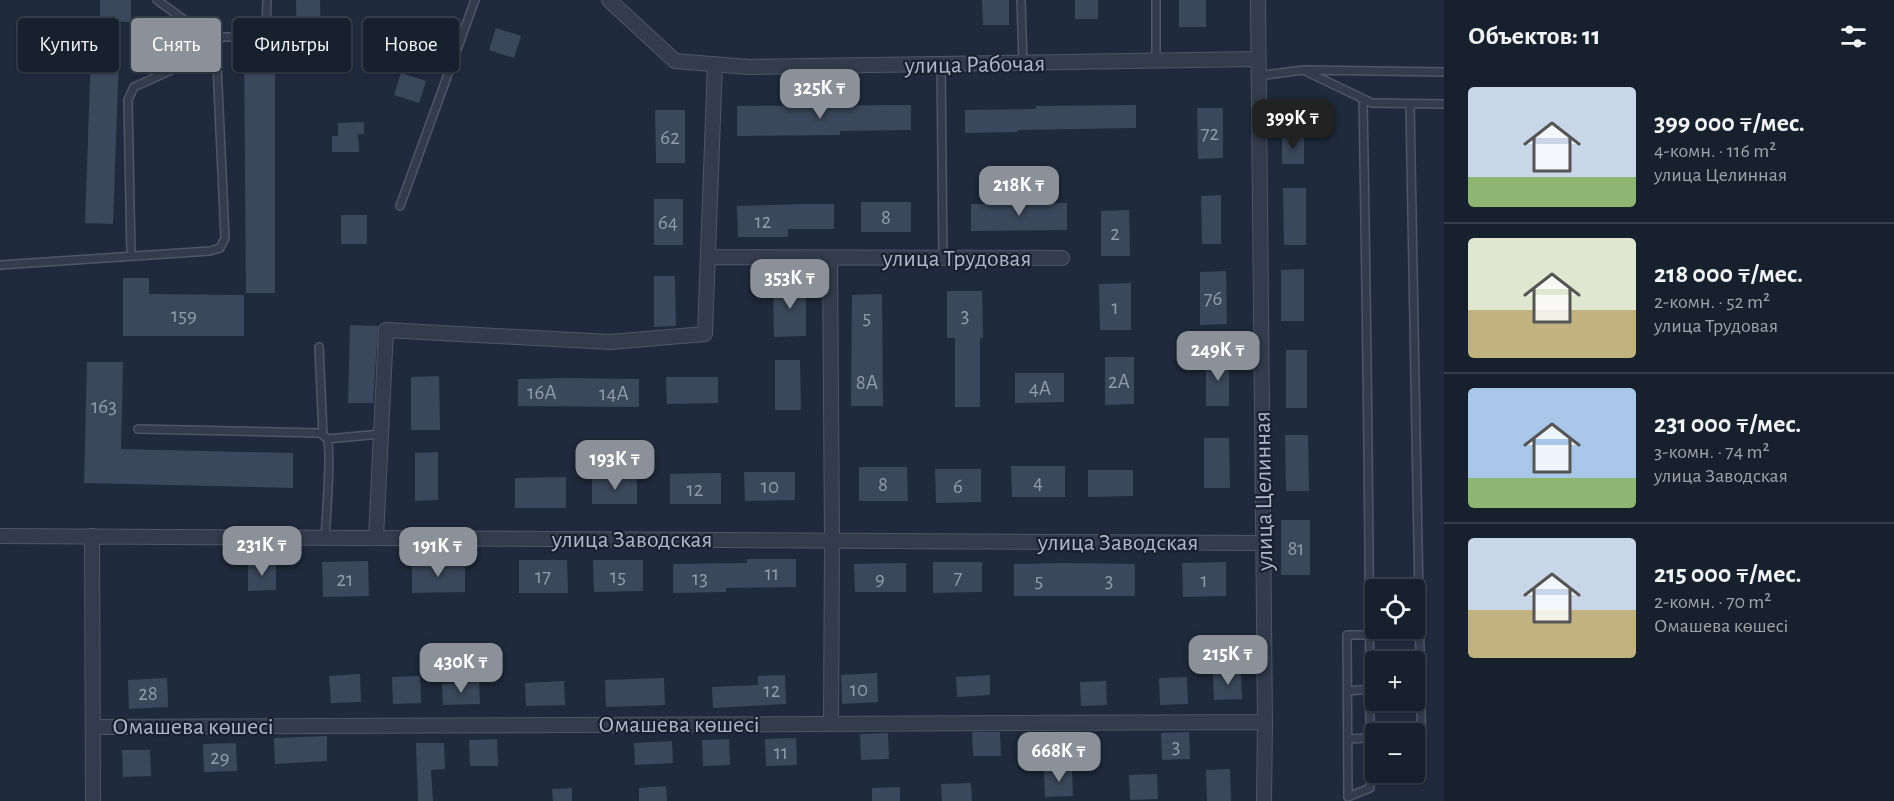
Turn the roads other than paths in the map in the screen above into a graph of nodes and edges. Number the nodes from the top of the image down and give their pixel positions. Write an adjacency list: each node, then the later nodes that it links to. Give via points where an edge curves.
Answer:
1 (157, 0): 8 (lane)
2 (267, 0): 10 (lane, via 266,33 260,37)
3 (475, 0): 23 (lane)
4 (609, 0): 14 (street, улица Рабочая, via 675,61)
5 (1022, 0): 13 (lane)
6 (1156, 0): 12 (lane)
7 (1258, 0): 11 (street, улица Целинная)
8 (176, 15): 9 (lane); 24 (lane, via 174,69 134,87 128,100)
9 (180, 18)
10 (221, 38)
11 (1258, 59): 12 (street, улица Рабочая); 19 (street, улица Целинная)
12 (1156, 61): 13 (street, улица Рабочая)
13 (1023, 63): 15 (street, улица Рабочая)
14 (715, 64): 15 (street, улица Рабочая); 25 (street)
15 (940, 64): 27 (lane)
16 (1303, 69): 18 (lane); 19 (lane); 20 (lane)
17 (217, 72): 24 (lane, via 225,238 220,248 210,250)
18 (1444, 72)
19 (1258, 76): 39 (street, улица Целинная)
20 (1364, 99): 21 (lane, via 1372,103); 40 (lane)
21 (1410, 104): 22 (lane); 46 (lane)
22 (1444, 104)
23 (400, 206)
24 (131, 256): 29 (lane)
25 (708, 257): 26 (street, улица Трудовая); 32 (street, via 705,334 610,342 386,330)
26 (830, 258): 27 (street, улица Трудовая); 38 (street)
27 (943, 258): 28 (street, улица Трудовая)
28 (1062, 258)
29 (0, 266)
30 (319, 347): 33 (lane)
31 (138, 429): 33 (lane, via 319,433)
32 (381, 434): 33 (lane); 37 (street)
33 (325, 437): 36 (lane, via 329,455)
34 (0, 536): 35 (street, улица Заводская)
35 (92, 536): 36 (street, улица Заводская); 47 (street)
36 (325, 538): 37 (street, улица Заводская)
37 (376, 538): 38 (street, улица Заводская)
38 (832, 540): 39 (street, улица Заводская); 45 (street)
39 (1263, 543): 44 (street, улица Целинная)
40 (1369, 579)
41 (1365, 635): 43 (lane, via 1347,635)
42 (1365, 689): 43 (lane)
43 (1348, 690): 49 (lane)
44 (1265, 722): 45 (street, Омашева көшесі); 52 (street, улица Целинная)
45 (831, 723): 47 (street, Омашева көшесі)
46 (1421, 723)
47 (93, 727): 51 (street)
48 (1365, 738): 49 (lane)
49 (1348, 739): 50 (lane, via 1348,797 1370,788)
50 (1370, 783)
51 (93, 801)
52 (1264, 801)

